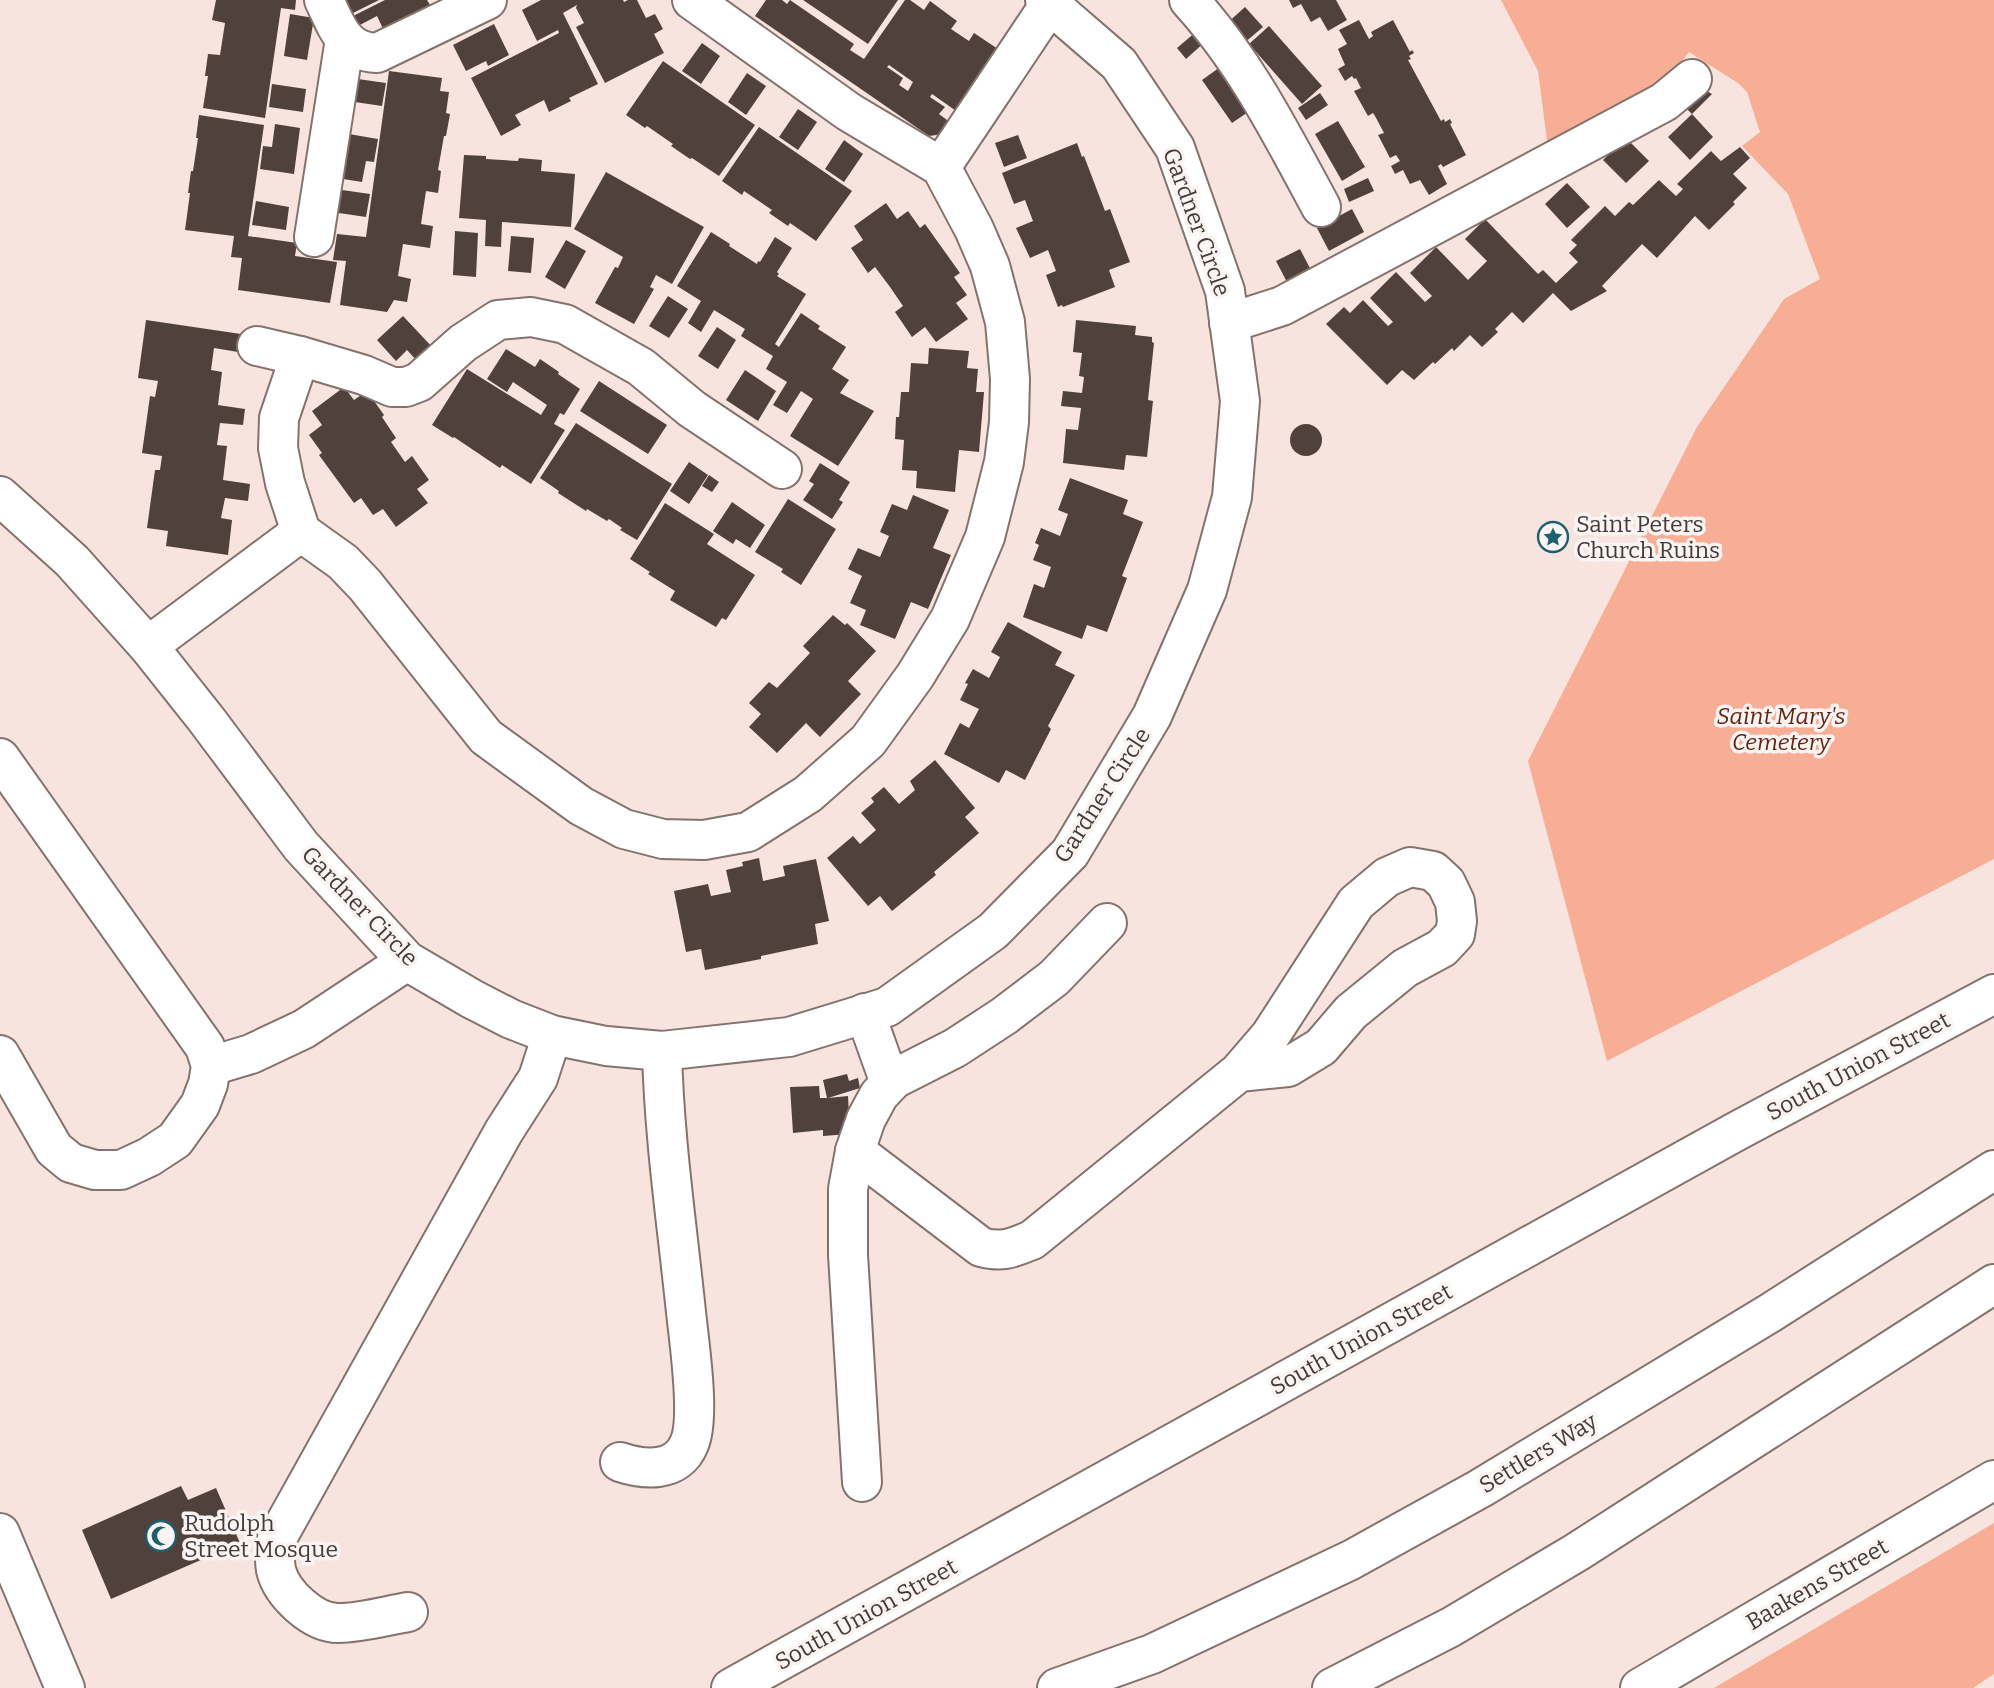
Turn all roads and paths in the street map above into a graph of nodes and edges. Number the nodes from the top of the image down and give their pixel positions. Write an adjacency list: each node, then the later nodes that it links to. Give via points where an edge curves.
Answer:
1 (324, 0): 6 (main road)
2 (487, 0): 6 (main road, via 377,53 362,52)
3 (692, 0): 8 (main road, via 849,112)
4 (1189, 0): 9 (main road, via 1260,95)
5 (1048, 2): 8 (main road); 11 (main road, Gardner Circle, via 1119,65 1175,148 1225,291)
6 (345, 39): 10 (main road)
7 (1692, 79): 11 (main road, via 1664,102 1282,306)
8 (942, 167): 16 (main road, via 990,266 1005,321 1009,422 985,537 950,619 867,741 808,794 748,832 704,840 663,839 624,829 581,806 486,737 365,584)
9 (1321, 207)
10 (314, 237)
11 (1229, 323): 22 (main road, Gardner Circle, via 1240,401 1231,497 1206,590 1152,716 1070,853 993,931 887,1007)
12 (257, 346): 13 (main road)
13 (300, 356): 14 (main road, via 392,387 406,387 498,320 531,317 565,324 641,367 692,409); 16 (main road, via 279,418 278,448)
14 (782, 469)
15 (0, 496): 17 (main road, Gardner Circle, via 72,561)
16 (301, 532): 17 (main road)
17 (148, 646): 20 (main road, Gardner Circle, via 301,846)
18 (0, 758): 26 (main road, via 205,1047)
19 (1107, 923): 28 (main road, via 1054,978 1004,1016)
20 (407, 961): 23 (main road, Gardner Circle, via 472,999); 26 (main road, via 304,1029 251,1054)
21 (1994, 994): 38 (main road, South Union Street, via 1676,1164)
22 (865, 1013): 24 (main road, Gardner Circle, via 789,1037); 28 (main road)
23 (552, 1035): 24 (main road, Gardner Circle); 36 (main road, via 538,1078 277,1538 277,1573 289,1594 318,1618 336,1623)
24 (662, 1051): 32 (main road, via 694,1427 683,1454 667,1465 637,1468)
25 (0, 1055): 26 (main road, via 54,1149 71,1163 95,1170 121,1170 174,1140 200,1105)
26 (211, 1066)
27 (1239, 1072): 27 (main road, via 1270,1036 1356,903 1387,877 1410,867 1433,872 1446,883 1457,921 1455,934 1442,948 1405,968 1351,1012 1321,1047 1288,1067); 29 (main road, via 1032,1240 1010,1250 981,1247)
28 (890, 1083): 29 (main road, via 866,1119)
29 (855, 1151): 34 (main road, via 848,1189 848,1255)
30 (1994, 1170): 39 (main road, Settlers Way, via 1481,1488 1351,1560 1152,1654)
31 (1994, 1284): 40 (main road, via 1531,1579 1451,1627)
32 (620, 1462)
33 (1994, 1480): 41 (main road, Baakens Street)
34 (862, 1482)
35 (0, 1533): 37 (main road)
36 (408, 1612)
37 (65, 1688)
38 (731, 1688)
39 (1057, 1688)
40 (1332, 1688)
41 (1640, 1688)

